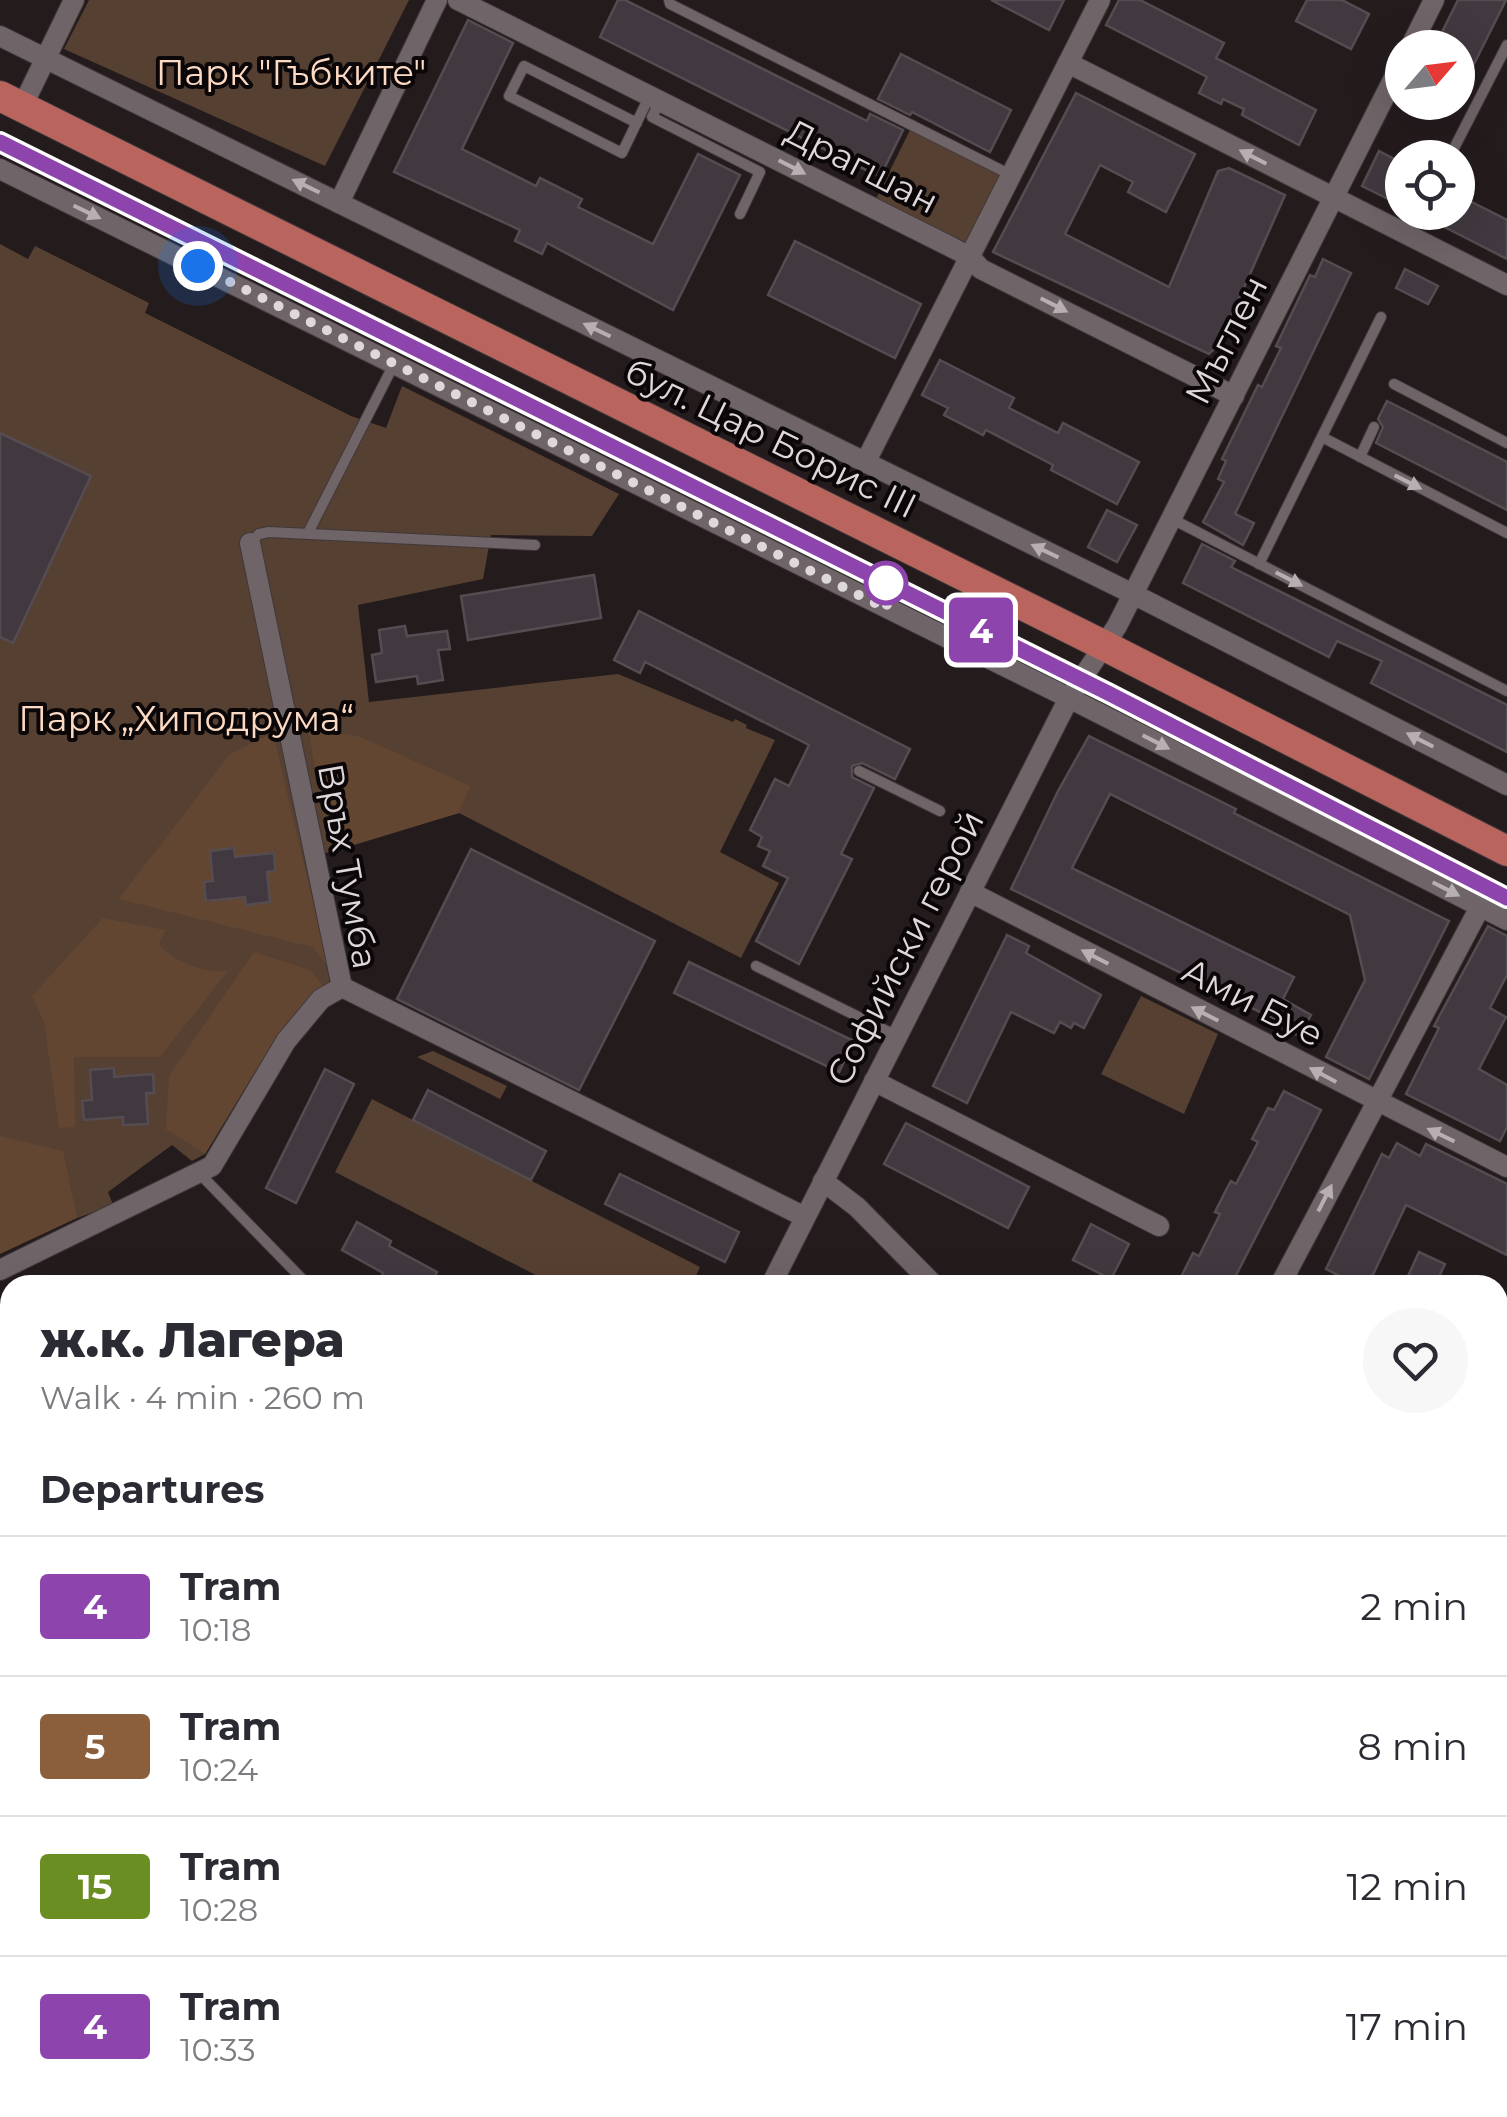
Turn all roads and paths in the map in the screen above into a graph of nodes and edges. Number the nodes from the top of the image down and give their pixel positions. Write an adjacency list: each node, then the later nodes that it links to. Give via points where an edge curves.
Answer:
1 (74, 0): 10 (street)
2 (437, 0): 20 (street)
3 (458, 0): 13 (street, Драгшан)
4 (669, 0): 18 (lane)
5 (1100, 0): 11 (street)
6 (1434, 0): 7 (street)
7 (1419, 30)
8 (0, 36): 10 (street, бул. Цар Борис III)
9 (1507, 45): 16 (lane)
10 (46, 58): 14 (street); 20 (street, бул. Цар Борис III, one-way to 10)
11 (1068, 63): 18 (street); 19 (street, one-way to 11)
12 (1385, 96): 19 (street, Мъглен)
13 (655, 98): 15 (lane); 21 (lane, via 652,118 760,172); 22 (street, Драгшан, one-way to 22)
14 (11, 101): 40 (main road, бул. Цар Борис III)
15 (637, 124): 15 (lane, via 622,154 509,96 524,66)
16 (1458, 140)
17 (0, 169): 25 (street, one-way to 25)
18 (1011, 175): 22 (street)
19 (1334, 198): 23 (street); 27 (street, Мъглен)
20 (339, 203): 32 (street, бул. Цар Борис III, one-way to 20)
21 (740, 214)
22 (970, 257): 27 (street, Драгшан, one-way to 27); 32 (street)
23 (1507, 286)
24 (1381, 317): 29 (lane)
25 (395, 364): 35 (lane); 42 (street)
26 (1394, 384): 30 (lane)
27 (1234, 396): 33 (street, Мъглен)
28 (1374, 427): 31 (lane)
29 (1322, 437): 31 (lane); 38 (lane)
30 (1507, 442)
31 (1360, 457): 34 (lane, one-way to 34)
32 (865, 463): 39 (street, бул. Цар Борис III, one-way to 32)
33 (1171, 519): 38 (lane); 39 (street, Мъглен)
34 (1507, 533)
35 (308, 534): 36 (lane, via 269,532); 37 (lane)
36 (250, 543): 51 (street, Връх Тумба)
37 (536, 545)
38 (1258, 564): 41 (lane, one-way to 41)
39 (1133, 594): 40 (street, Мъглен); 44 (street, бул. Цар Борис III, one-way to 39)
40 (1105, 646): 42 (street, Софийски герой); 46 (main road, бул. Цар Борис III)
41 (1507, 691)
42 (1068, 698): 47 (street, Софийски герой); 48 (street, one-way to 48)
43 (859, 771): 45 (lane)
44 (1507, 784)
45 (940, 811)
46 (1507, 851)
47 (970, 892): 52 (street, Софийски герой); 54 (street, Ами Буе, one-way to 47)
48 (1480, 906): 49 (street); 54 (street)
49 (1507, 920)
50 (756, 966): 52 (lane)
51 (342, 987): 56 (street, Връх Тумба, via 322,999 286,1042 212,1166); 58 (street)
52 (897, 1036): 53 (street, Софийски герой)
53 (874, 1081): 57 (street, Софийски герой); 59 (street)
54 (1374, 1102): 55 (street, Ами Буе, one-way to 54); 64 (street, one-way to 54)
55 (1507, 1167)
56 (199, 1173): 60 (street, Връх Тумба); 61 (lane)
57 (824, 1181): 58 (street, Софийски герой); 63 (street)
58 (805, 1217): 62 (street, Софийски герой)
59 (1159, 1226)
60 (0, 1270)
61 (298, 1275)
62 (776, 1275)
63 (924, 1275)
64 (1285, 1275)

